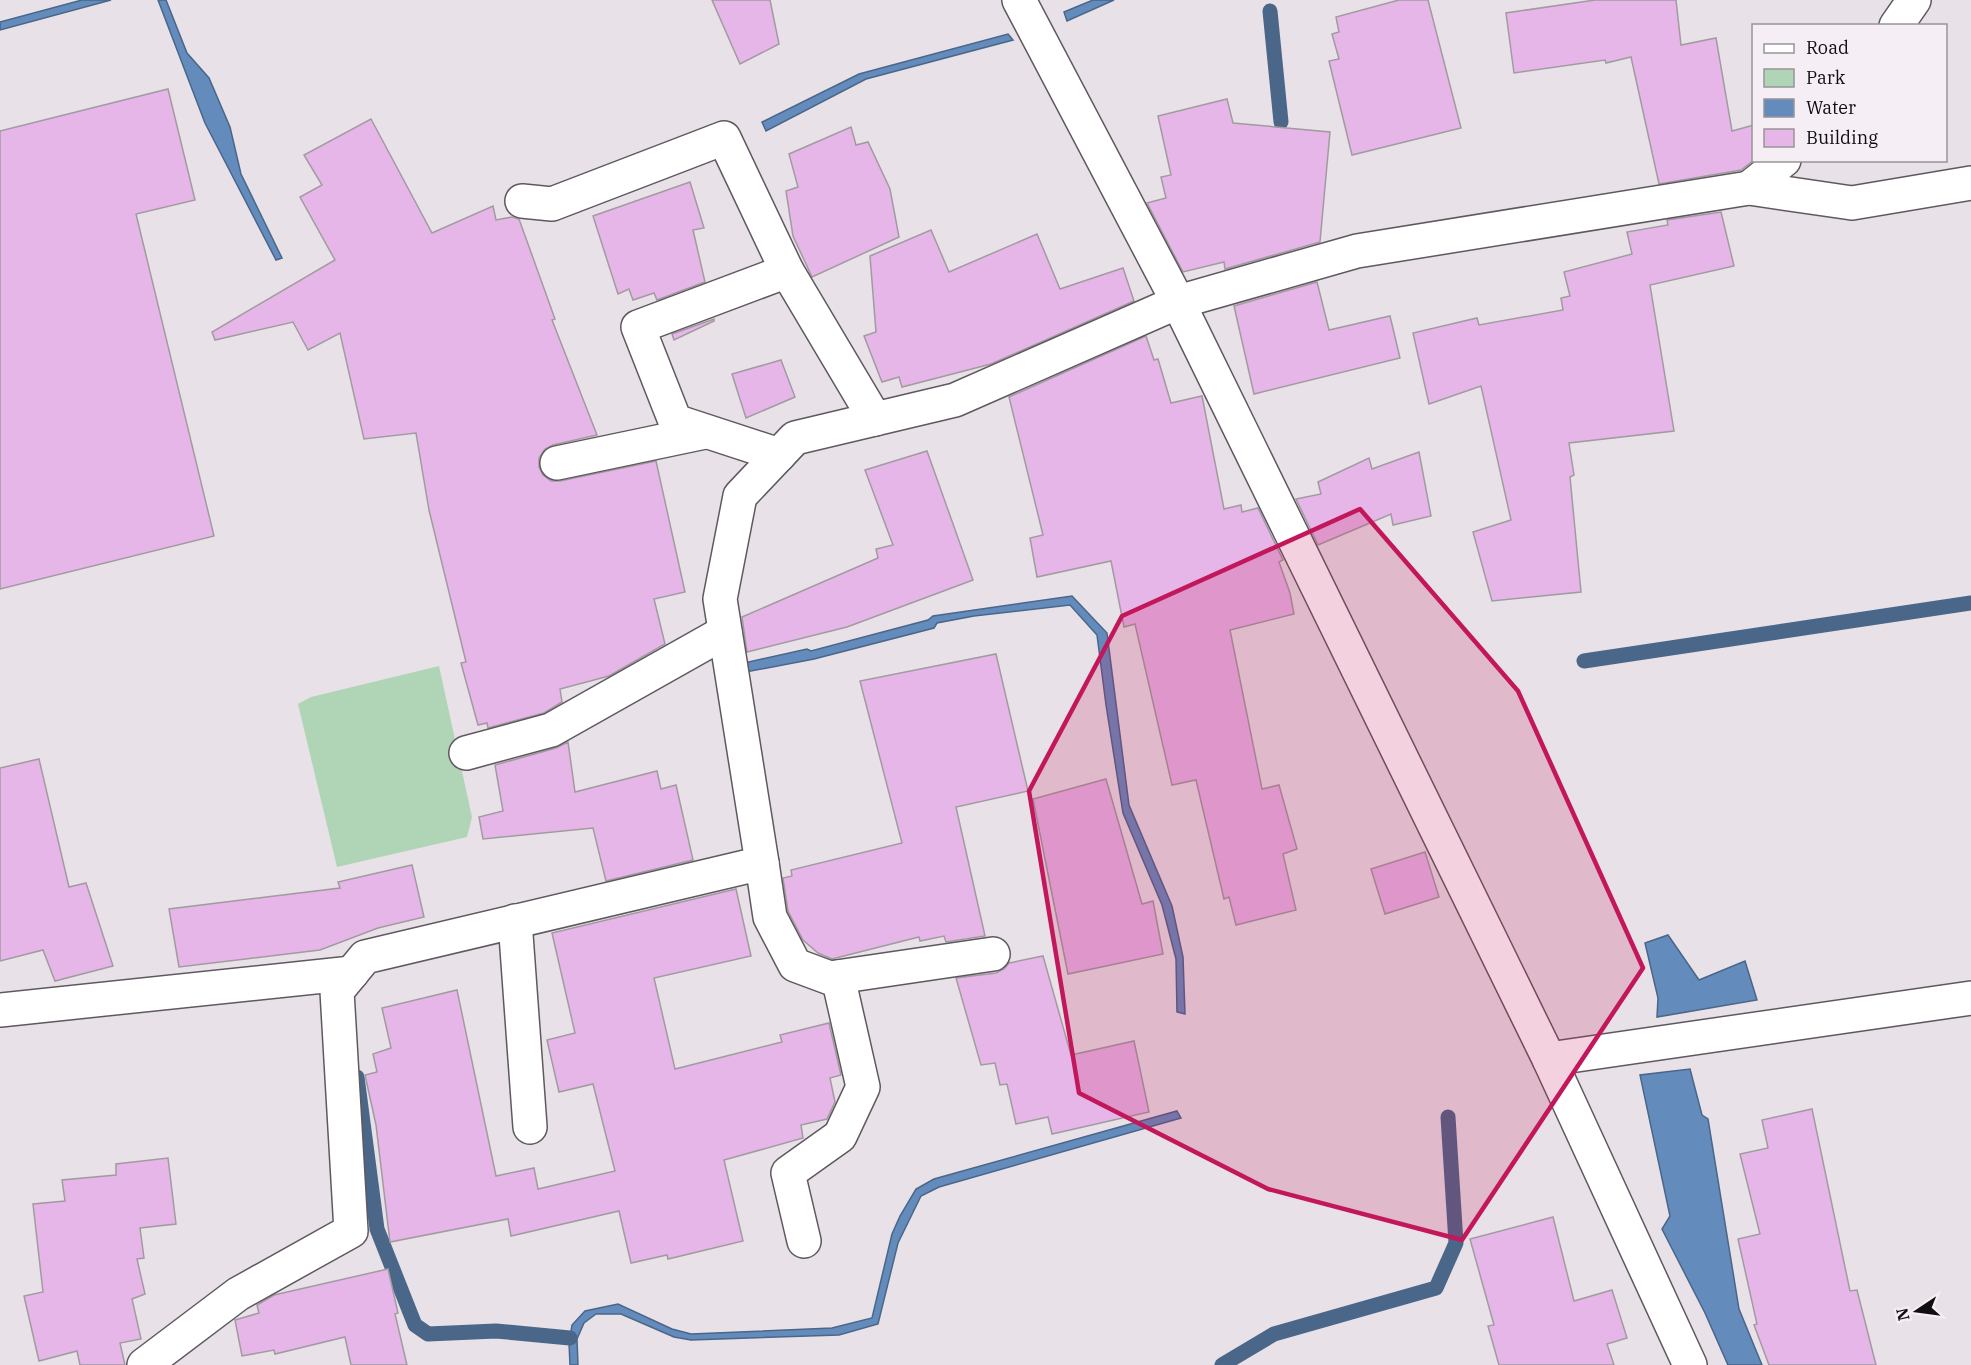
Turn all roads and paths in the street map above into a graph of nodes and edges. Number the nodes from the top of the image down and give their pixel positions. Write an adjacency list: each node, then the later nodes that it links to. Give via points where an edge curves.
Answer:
1 (1019, 0): 9 (street)
2 (1914, 0): 3 (street)
3 (1897, 24)
4 (1782, 162): 6 (street)
5 (1971, 183): 6 (street, via 1852,203)
6 (1749, 188): 9 (street, via 1357,251)
7 (522, 201): 8 (street, via 552,204 724,138)
8 (787, 271): 10 (street); 11 (street, via 638,327 675,421)
9 (1178, 302): 10 (street, via 955,400); 23 (street)
10 (875, 419): 12 (street, via 795,438)
11 (705, 432): 12 (street); 13 (street)
12 (779, 455): 14 (street, via 740,496 720,599)
13 (557, 463)
14 (725, 632): 15 (street, via 551,730); 16 (street)
15 (466, 753)
16 (762, 863): 17 (street); 20 (street, via 770,917 795,965 830,978)
17 (515, 921): 19 (street, via 365,957); 24 (street)
18 (993, 954): 20 (street)
19 (352, 973): 22 (street); 26 (street, via 337,991 351,1231 238,1294)
20 (838, 977): 25 (street, via 864,1087 840,1136 788,1173)
21 (1971, 998): 23 (street)
22 (0, 1010)
23 (1549, 1059): 27 (street)
24 (530, 1127)
25 (804, 1241)
26 (144, 1365)
27 (1690, 1365)

